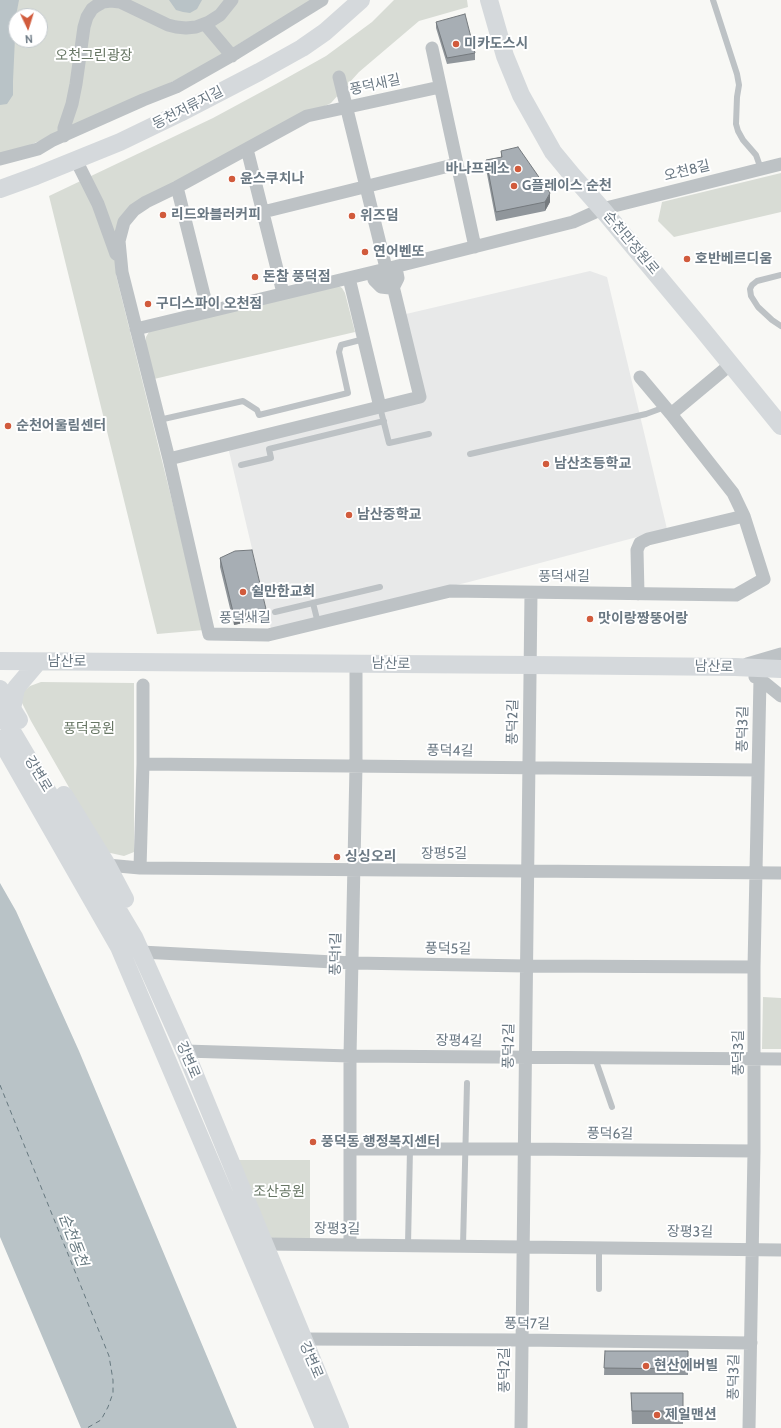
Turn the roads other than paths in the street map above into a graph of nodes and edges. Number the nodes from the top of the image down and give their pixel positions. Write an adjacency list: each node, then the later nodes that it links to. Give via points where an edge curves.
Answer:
1 (232, 0): 6 (street, via 220,15)
2 (322, 0): 8 (street)
3 (361, 0): 15 (main road, 동천저류지길, via 325,32 302,48 180,113)
4 (713, 0): 18 (lane, via 738,74 736,124 743,140 756,155)
5 (489, 2): 23 (main road, 순천만정원로, via 505,56 534,119 553,152)
6 (204, 24): 8 (street); 12 (street, via 196,27 176,27 120,2 103,2 92,9 84,27 76,84)
7 (432, 48): 10 (street)
8 (232, 56): 12 (street, via 176,87)
9 (339, 77): 11 (street)
10 (440, 87): 11 (street, 풍덕새길); 16 (street)
11 (346, 107): 13 (street, 풍덕새길, via 307,116); 20 (street)
12 (64, 136): 14 (street, via 38,149)
13 (247, 149): 19 (street, 풍덕새길); 24 (street)
14 (0, 159)
15 (76, 160): 21 (main road, 동천저류지길); 22 (street)
16 (457, 164): 20 (street); 26 (street)
17 (781, 164): 18 (street, 오천8길)
18 (761, 169): 23 (street, 오천8길)
19 (178, 187): 25 (street, 풍덕새길, via 146,202); 32 (street)
20 (366, 187): 24 (street); 29 (street)
21 (0, 189)
22 (100, 208): 25 (street, via 113,217); 27 (street)
23 (602, 208): 26 (street, via 573,222); 36 (main road, 순천만정원로)
24 (263, 212): 31 (street)
25 (128, 217): 27 (street, 풍덕새길, via 119,241)
26 (475, 247): 29 (street)
27 (122, 272): 34 (street, 풍덕새길)
28 (781, 275): 33 (lane, via 757,281 750,289 758,308)
29 (389, 277): 30 (street); 38 (street, via 420,397)
30 (349, 278): 31 (street); 35 (street)
31 (283, 294): 32 (street)
32 (208, 311): 34 (street)
33 (781, 326)
34 (136, 329): 40 (street, 풍덕새길)
35 (364, 339): 38 (street); 40 (lane, via 342,345 339,352 348,393 259,415 257,410 243,401)
36 (731, 364): 39 (street); 42 (main road, 순천만정원로)
37 (640, 377): 39 (street, 풍덕새길)
38 (380, 407): 41 (lane); 45 (street)
39 (668, 410): 44 (lane); 47 (street, 풍덕새길, via 733,493)
40 (159, 420): 45 (street, 풍덕새길)
41 (384, 421): 43 (lane, via 389,443); 46 (lane, via 269,450 271,458)
42 (781, 426)
43 (429, 434)
44 (470, 454)
45 (169, 459): 53 (street, 풍덕새길, via 209,634 268,635)
46 (240, 465)
47 (744, 516): 50 (street, via 640,543 637,550); 50 (street, 풍덕새길, via 764,579 736,595)
48 (380, 587): 51 (lane)
49 (532, 593): 50 (street, 풍덕새길); 53 (street, 풍덕새길, via 450,591); 58 (street, 풍덕2길)
50 (638, 594)
51 (313, 603): 52 (lane); 53 (lane)
52 (275, 612)
53 (318, 623)
54 (781, 654): 59 (street)
55 (0, 661): 56 (main road, 남산로)
56 (38, 662): 57 (main road, 남산로); 65 (main road, via 16,688)
57 (356, 663): 58 (main road, 남산로); 69 (street, 풍덕1길)
58 (530, 665): 59 (main road, 남산로); 70 (street, 풍덕2길)
59 (735, 667): 60 (main road, 남산로); 61 (street)
60 (781, 669)
61 (760, 678): 64 (street); 71 (street, 풍덕3길)
62 (143, 685): 68 (street)
63 (0, 689): 65 (main road)
64 (781, 696)
65 (6, 710): 72 (main road); 78 (main road, 강변로)
66 (0, 740): 78 (main road, 강변로)
67 (0, 764): 78 (main road, via 87,914)
68 (143, 764): 69 (street, 풍덕4길); 73 (street)
69 (356, 766): 70 (street, 풍덕4길); 74 (street, 풍덕1길)
70 (528, 768): 71 (street, 풍덕4길); 75 (street, 풍덕2길)
71 (758, 770): 76 (street, 풍덕3길)
72 (107, 865): 73 (street, 장평5길); 78 (main road, via 125,899)
73 (140, 868): 74 (street, 장평5길)
74 (354, 869): 75 (street, 장평5길); 79 (street, 풍덕1길)
75 (527, 870): 76 (street, 장평5길); 80 (street, 풍덕2길)
76 (756, 872): 77 (street, 장평5길); 81 (street, 풍덕3길)
77 (781, 873)
78 (131, 945): 79 (street, 풍덕5길); 82 (main road, 강변로); 107 (main road, 강변로)
79 (352, 963): 80 (street, 풍덕5길); 83 (street, 풍덕1길)
80 (526, 966): 81 (street, 풍덕5길); 84 (street, 풍덕2길)
81 (754, 967): 86 (street, 풍덕3길)
82 (185, 1051): 83 (street, 장평4길); 95 (main road, 강변로)
83 (350, 1056): 84 (street, 장평4길); 90 (street, 풍덕1길)
84 (525, 1057): 85 (street, 장평4길); 93 (street, 풍덕2길)
85 (595, 1058): 86 (street, 장평4길); 89 (lane)
86 (755, 1059): 87 (street, 장평4길); 94 (street, 풍덕3길)
87 (781, 1059)
88 (467, 1083): 92 (lane)
89 (612, 1107)
90 (350, 1149): 91 (street, 풍덕6길); 96 (street, 풍덕1길)
91 (410, 1149): 92 (street, 풍덕6길); 97 (lane)
92 (465, 1149): 93 (street, 풍덕6길); 98 (lane)
93 (524, 1149): 94 (street, 풍덕6길); 99 (street, 풍덕2길)
94 (754, 1151): 101 (street, 풍덕3길)
95 (264, 1244): 96 (street, 장평3길); 104 (main road, 강변로)
96 (350, 1245): 97 (street, 장평3길)
97 (408, 1245): 98 (street, 장평3길)
98 (463, 1246): 99 (street, 장평3길)
99 (523, 1247): 100 (street, 장평3길); 105 (street, 풍덕2길)
100 (599, 1247): 101 (street, 장평3길); 103 (lane)
101 (752, 1249): 102 (street, 장평3길); 106 (street, 풍덕3길)
102 (781, 1250)
103 (599, 1289)
104 (303, 1339): 105 (street, 풍덕7길); 108 (main road, 강변로)
105 (522, 1340): 106 (street, 풍덕7길); 109 (street, 풍덕2길)
106 (751, 1343): 110 (street, 풍덕3길)
107 (324, 1428)
108 (340, 1428)
109 (521, 1428)
110 (749, 1428)

